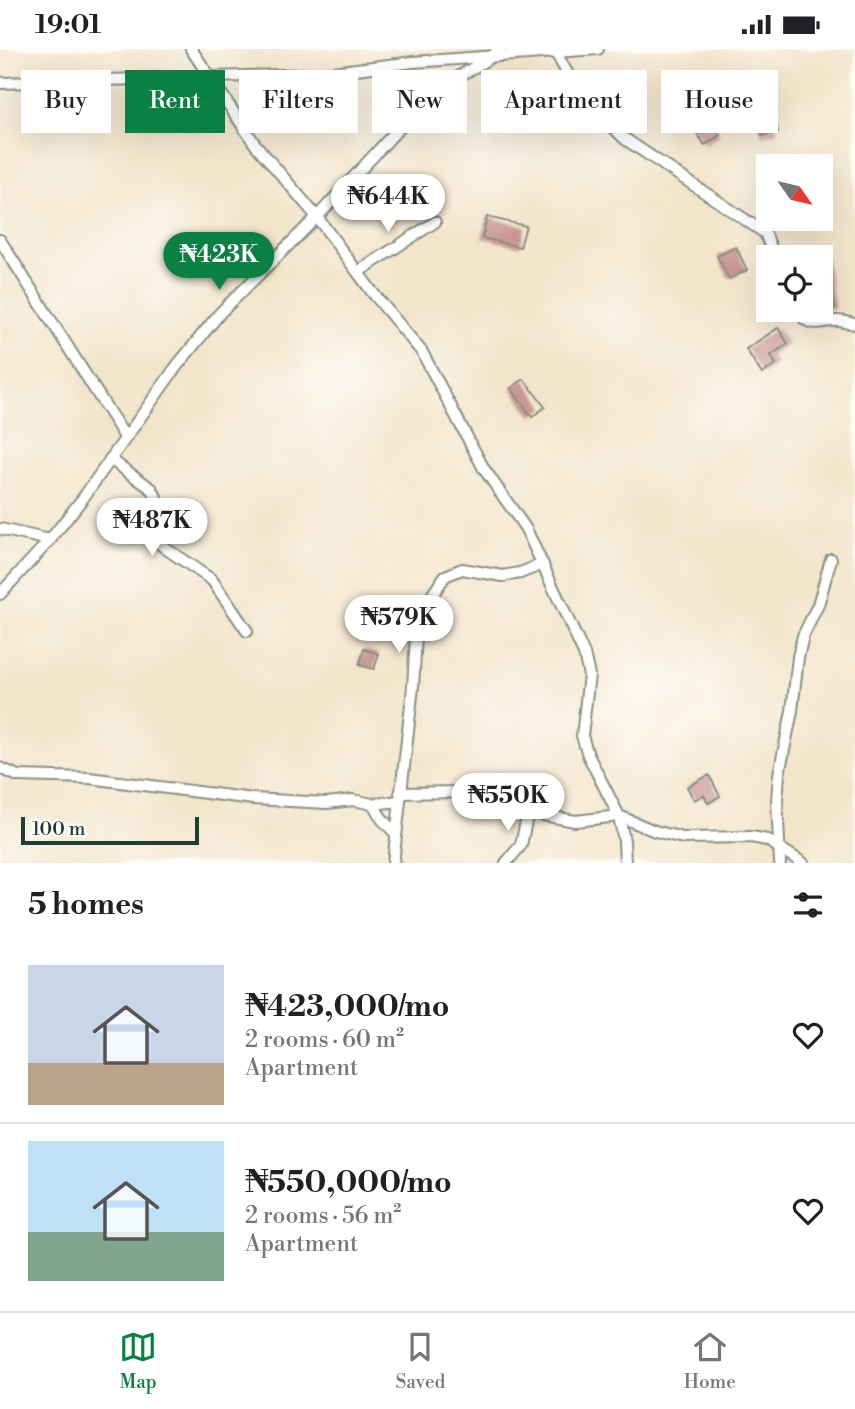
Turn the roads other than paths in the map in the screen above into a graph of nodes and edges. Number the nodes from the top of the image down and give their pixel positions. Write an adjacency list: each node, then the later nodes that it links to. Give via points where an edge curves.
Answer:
1 (191, 49): 5 (street)
2 (598, 49): 4 (street)
3 (495, 53): 4 (street); 6 (street, via 316,74); 10 (street, via 444,85 420,107)
4 (556, 53): 13 (street, via 579,94 599,116 625,139 765,233)
5 (205, 70)
6 (225, 76)
7 (125, 79): 8 (street)
8 (0, 83)
9 (225, 99): 10 (street)
10 (317, 217): 14 (street); 19 (street, via 220,313)
11 (435, 222): 14 (street)
12 (0, 240): 19 (street)
13 (770, 245)
14 (358, 272): 24 (street, via 422,352 484,469 526,529)
15 (806, 322): 16 (street)
16 (832, 322)
17 (833, 322): 18 (street)
18 (855, 324)
19 (125, 437): 20 (street)
20 (110, 459): 22 (street); 26 (street, via 152,489 156,497 146,532 212,580)
21 (0, 529): 22 (street)
22 (50, 540): 25 (street)
23 (831, 559): 33 (street, via 798,657 779,774)
24 (543, 564): 28 (street, via 503,576 462,569 445,576 432,592 416,636); 31 (street, via 589,675 584,746)
25 (0, 594)
26 (247, 631)
27 (0, 768): 29 (street, via 18,776 89,778 253,799)
28 (399, 797): 29 (street); 30 (street, via 459,792); 32 (street)
29 (373, 804): 32 (street)
30 (528, 812): 31 (street, via 575,821); 35 (street, via 522,845)
31 (619, 816): 33 (street, via 683,838 751,837 767,840); 36 (street)
32 (397, 834): 34 (street)
33 (781, 850): 37 (street); 38 (street)
34 (393, 863)
35 (506, 863)
36 (625, 863)
37 (780, 863)
38 (803, 863)

